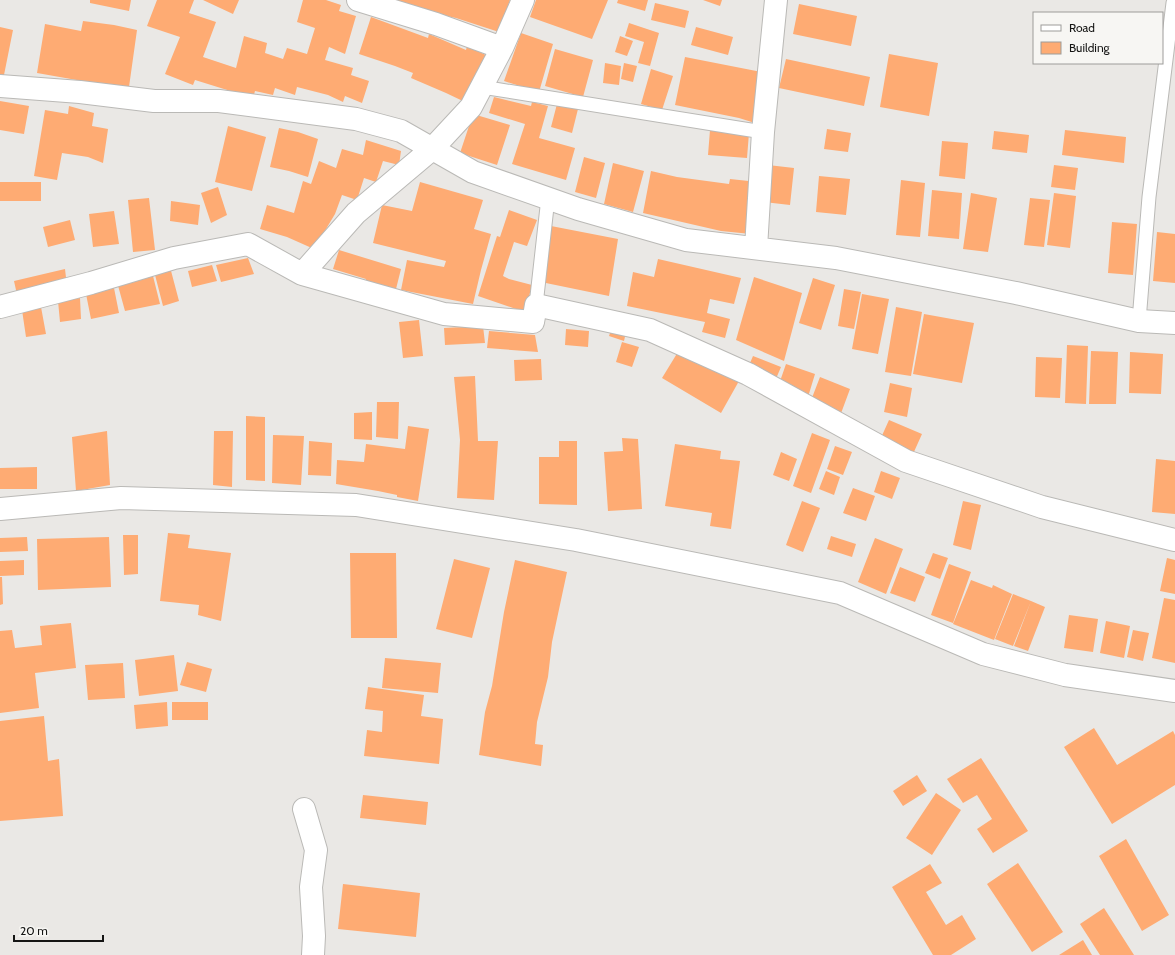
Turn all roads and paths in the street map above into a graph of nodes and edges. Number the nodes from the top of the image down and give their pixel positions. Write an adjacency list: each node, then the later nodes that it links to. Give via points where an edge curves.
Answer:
1 (358, 0): 5 (street)
2 (523, 0): 5 (street)
3 (776, 0): 8 (street)
4 (1173, 3): 15 (lane, via 1149,197)
5 (502, 48): 7 (street)
6 (0, 86): 9 (street, via 154,101 219,101 356,119 401,131)
7 (482, 87): 8 (lane); 9 (street, via 471,107)
8 (763, 132): 11 (street)
9 (432, 149): 10 (street, via 473,172); 12 (street, via 356,213)
10 (548, 198): 11 (street, via 686,240); 13 (lane)
11 (756, 248): 15 (street, via 836,258 1016,293)
12 (302, 274): 13 (street, via 444,314 532,322); 14 (street, via 248,244 174,258)
13 (536, 305): 18 (street, via 650,330 748,374 906,461 1042,507)
14 (0, 307)
15 (1139, 321): 16 (street)
16 (1175, 324)
17 (0, 509): 19 (street, via 121,498 356,505 576,540 840,593 983,654 1065,675)
18 (1175, 540)
19 (1175, 691)
20 (304, 809): 21 (street, via 316,850 311,887)
21 (313, 955)

